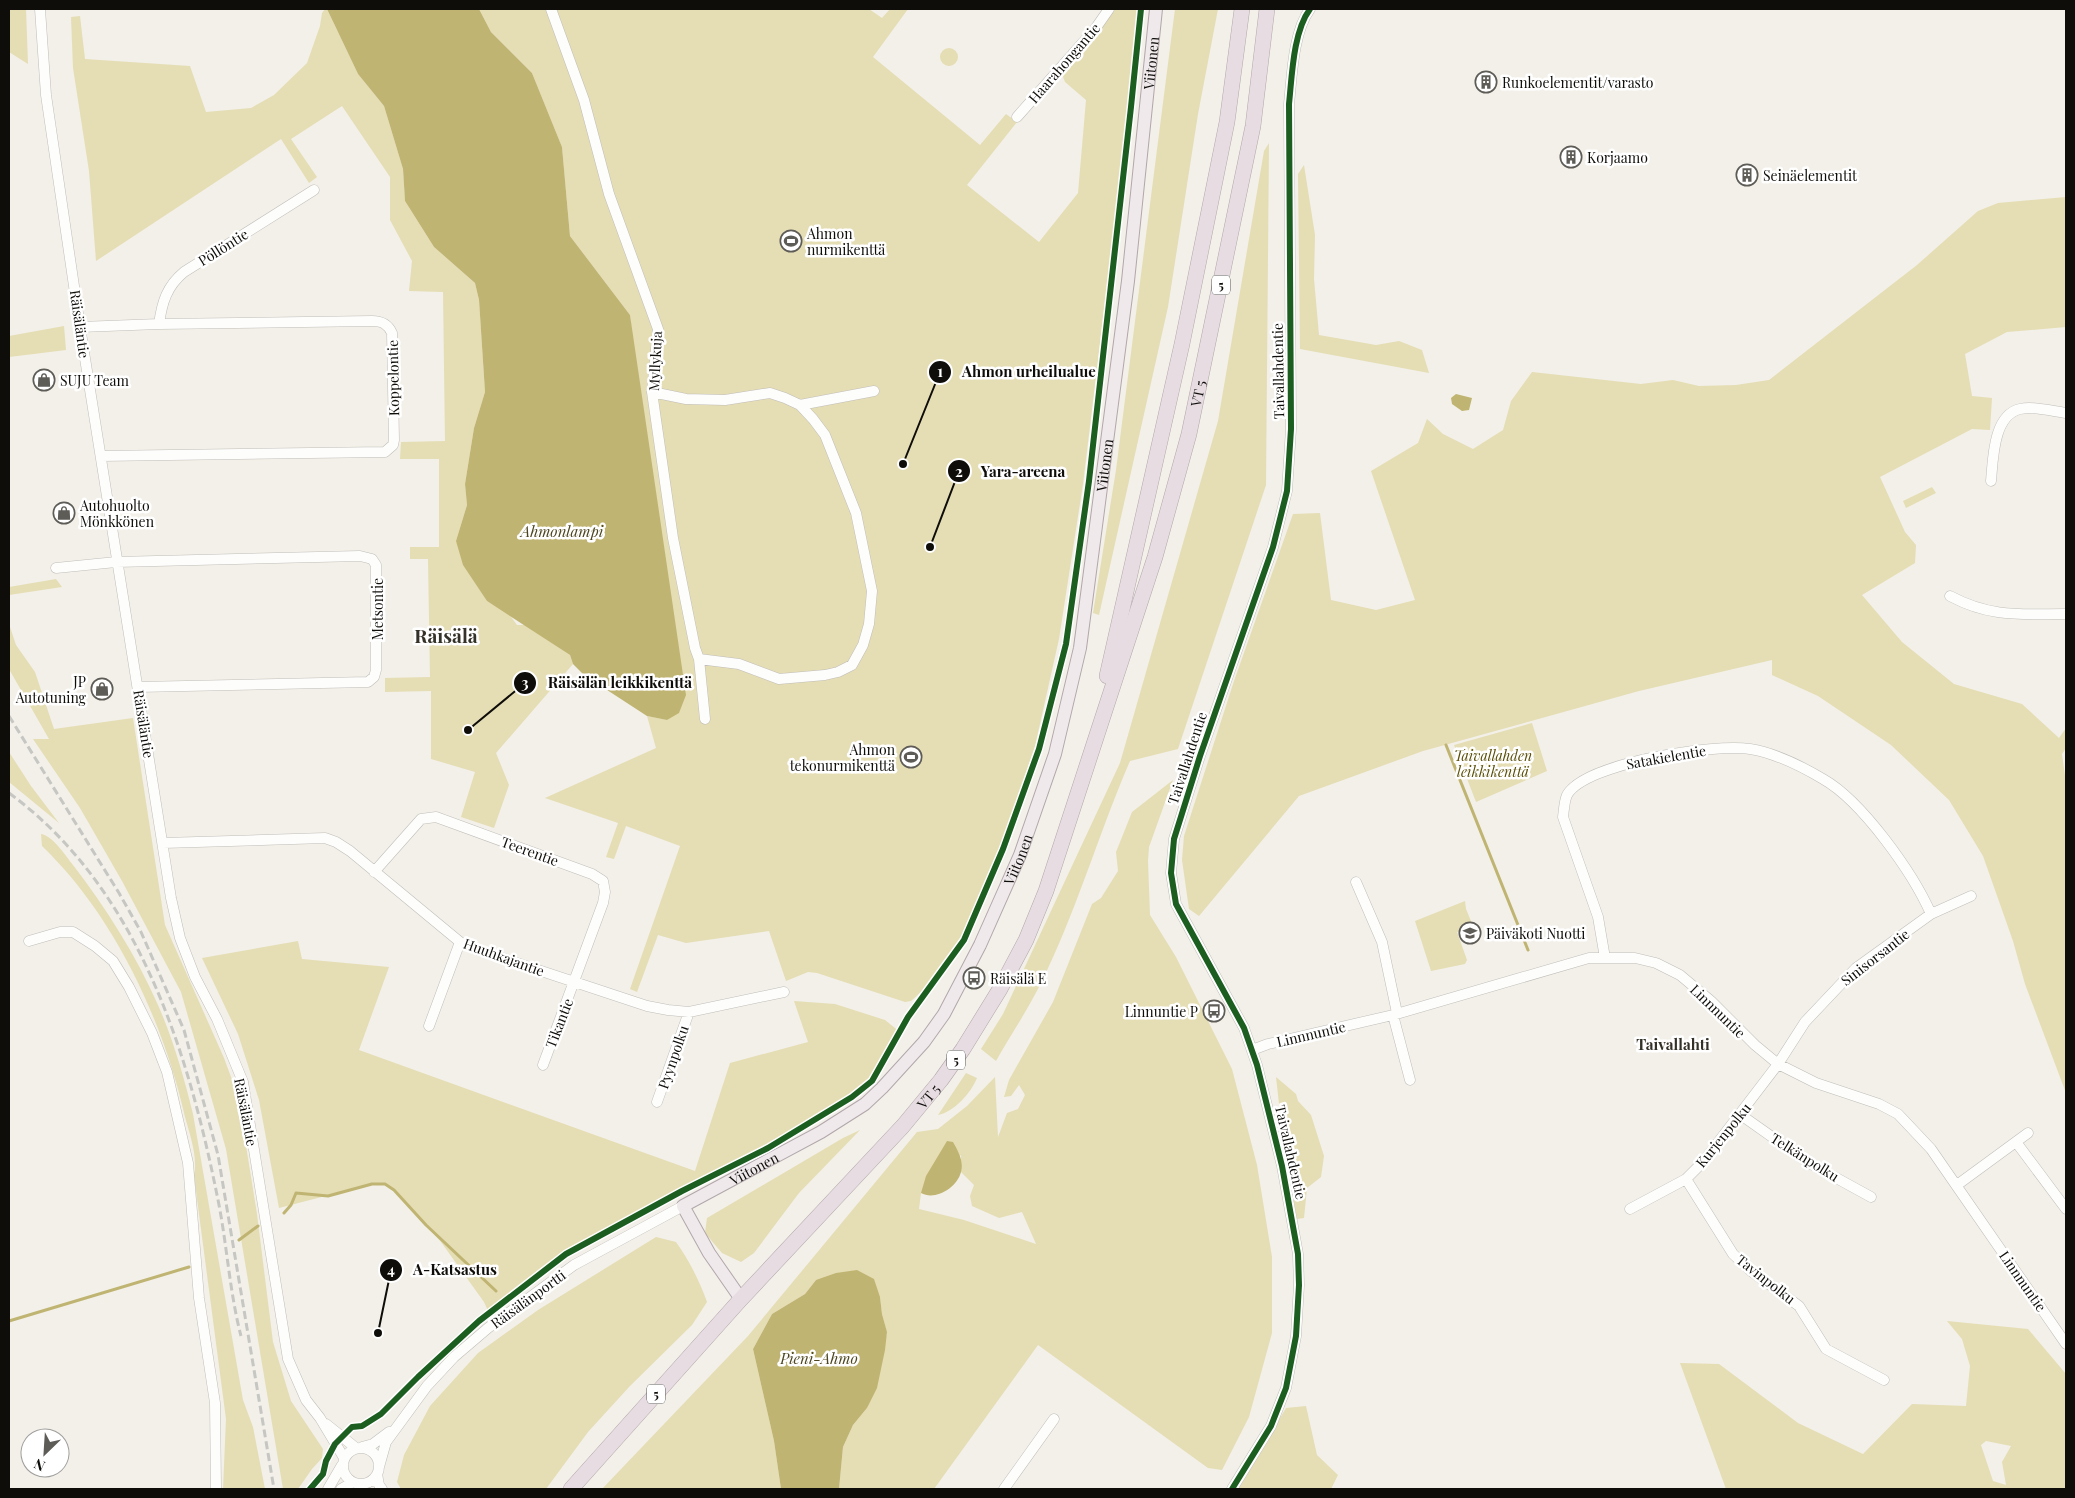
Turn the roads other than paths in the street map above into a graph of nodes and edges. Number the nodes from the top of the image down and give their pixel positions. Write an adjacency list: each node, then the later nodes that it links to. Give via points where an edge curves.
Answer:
1 (40, 9): 11 (street, Räisäläntie, via 46,95)
2 (551, 9): 13 (street, Myllykuja, via 584,100 609,194 658,329)
3 (1109, 9): 8 (street, Haarahongantie)
4 (1156, 9): 50 (main road, Viitonen, via 1128,281 1080,648 1055,754 1020,855 980,945 944,1014 924,1042 882,1088 865,1104 821,1132)
5 (1242, 9): 25 (highway, VT 5 / 5, via 1227,122 1184,335)
6 (1267, 9): 25 (highway, VT 5 / 5, via 1253,126 1189,434 1155,557)
7 (1310, 9): 39 (street, Taivallahdentie, via 1296,45 1289,104 1291,429 1287,491 1273,547 1174,839 1171,873 1176,904 1244,1028)
8 (1017, 117)
9 (314, 190): 10 (street, Pöllöntie, via 179,276 165,294)
10 (158, 324): 11 (street, Koppelontie); 16 (street, Koppelontie, via 384,323 392,334 393,445 382,453)
11 (80, 327): 16 (street, Räisäläntie)
12 (874, 391): 14 (street)
13 (652, 392): 14 (street, via 686,399 725,400 770,393); 22 (street, Myllykuja, via 673,538)
14 (800, 405): 22 (street, via 825,435 856,514 872,591 869,624 863,644 852,665 825,675 779,679 738,664)
15 (2066, 413): 17 (street, via 2025,409 2008,415 1995,442)
16 (101, 456): 18 (street, Räisäläntie)
17 (1990, 481)
18 (116, 562): 19 (street); 23 (street, Räisäläntie); 23 (street, Metsontie, via 360,556 372,559 376,568 376,672 368,682)
19 (56, 568)
20 (1950, 596): 21 (street, via 1977,609 2005,615)
21 (2066, 614)
22 (699, 660): 24 (street, Myllykuja)
23 (138, 687): 26 (street, Räisäläntie)
24 (705, 719)
25 (1085, 768): 53 (highway, VT 5 / 5, via 1046,891 1026,940 963,1049 902,1126)
26 (163, 843): 27 (street, Huuhkajantie, via 325,838 350,851); 56 (street, Räisäläntie, via 180,938 243,1082 288,1358 306,1400)
27 (374, 872): 32 (street, Huuhkajantie); 34 (street, Teerentie, via 421,819 436,817 592,874 603,881 605,892)
28 (1356, 882): 37 (street, via 1382,942)
29 (1971, 896): 30 (street, Sinisorsantie)
30 (1931, 914): 33 (street, Satakielentie, via 1884,838 1856,806 1826,780 1776,756 1749,749 1701,749 1618,766 1577,785 1568,795 1563,818 1598,917); 41 (street, Sinisorsantie, via 1851,973 1805,1022)
31 (29, 941): 63 (street, via 60,932 73,932 112,961 130,987 167,1072 188,1163 199,1298 215,1403)
32 (460, 942): 34 (street, Huuhkajantie); 38 (street)
33 (1605, 958): 37 (street, Linnnuntie, via 1580,961); 41 (street, Linnnuntie, via 1635,958 1656,963 1680,975)
34 (574, 982): 36 (street, Huuhkajantie, via 647,1006); 40 (street, Tikantie)
35 (784, 992): 36 (street, Huuhkajantie)
36 (689, 1012): 43 (street, Pyynpolku)
37 (1395, 1014): 39 (street, Linnnuntie); 42 (street)
38 (429, 1026)
39 (1252, 1050): 70 (street, Taivallahdentie, via 1287,1188 1298,1254 1299,1285 1296,1336 1286,1388 1271,1426)
40 (543, 1064)
41 (1778, 1064): 44 (street, Kurjenpolku); 48 (street, Linnnuntie, via 1816,1084 1879,1104 1898,1114 1931,1149)
42 (1410, 1080)
43 (657, 1102)
44 (1741, 1114): 47 (street, Kurjenpolku); 49 (street, Telkänpolku, via 1809,1163)
45 (2028, 1133): 46 (street)
46 (2016, 1142): 48 (street); 52 (street)
47 (1686, 1179): 51 (street, Kurjenpolku); 55 (street, Tavinpolku, via 1733,1254 1799,1306 1826,1349)
48 (1957, 1185): 54 (street, Linnnuntie)
49 (1871, 1197)
50 (683, 1206): 53 (main road, via 709,1253); 58 (street, Räisälänportti, via 574,1265 488,1328 454,1357)
51 (1630, 1209)
52 (2066, 1209)
53 (741, 1299): 68 (highway, 5)
54 (2066, 1344)
55 (1884, 1380)
56 (320, 1418): 59 (street); 60 (street)
57 (1054, 1419): 69 (street)
58 (399, 1423): 59 (street, via 373,1444); 61 (street, via 386,1442)
59 (359, 1448): 60 (street, via 351,1450); 61 (street, via 372,1452 378,1462)
60 (343, 1462): 62 (street, via 345,1475); 64 (street)
61 (378, 1470): 62 (street, via 373,1478); 67 (street)
62 (358, 1483): 65 (street); 66 (street)
63 (216, 1489)
64 (328, 1489)
65 (341, 1489)
66 (376, 1489)
67 (382, 1489)
68 (571, 1489)
69 (1004, 1489)
70 (1232, 1489)

